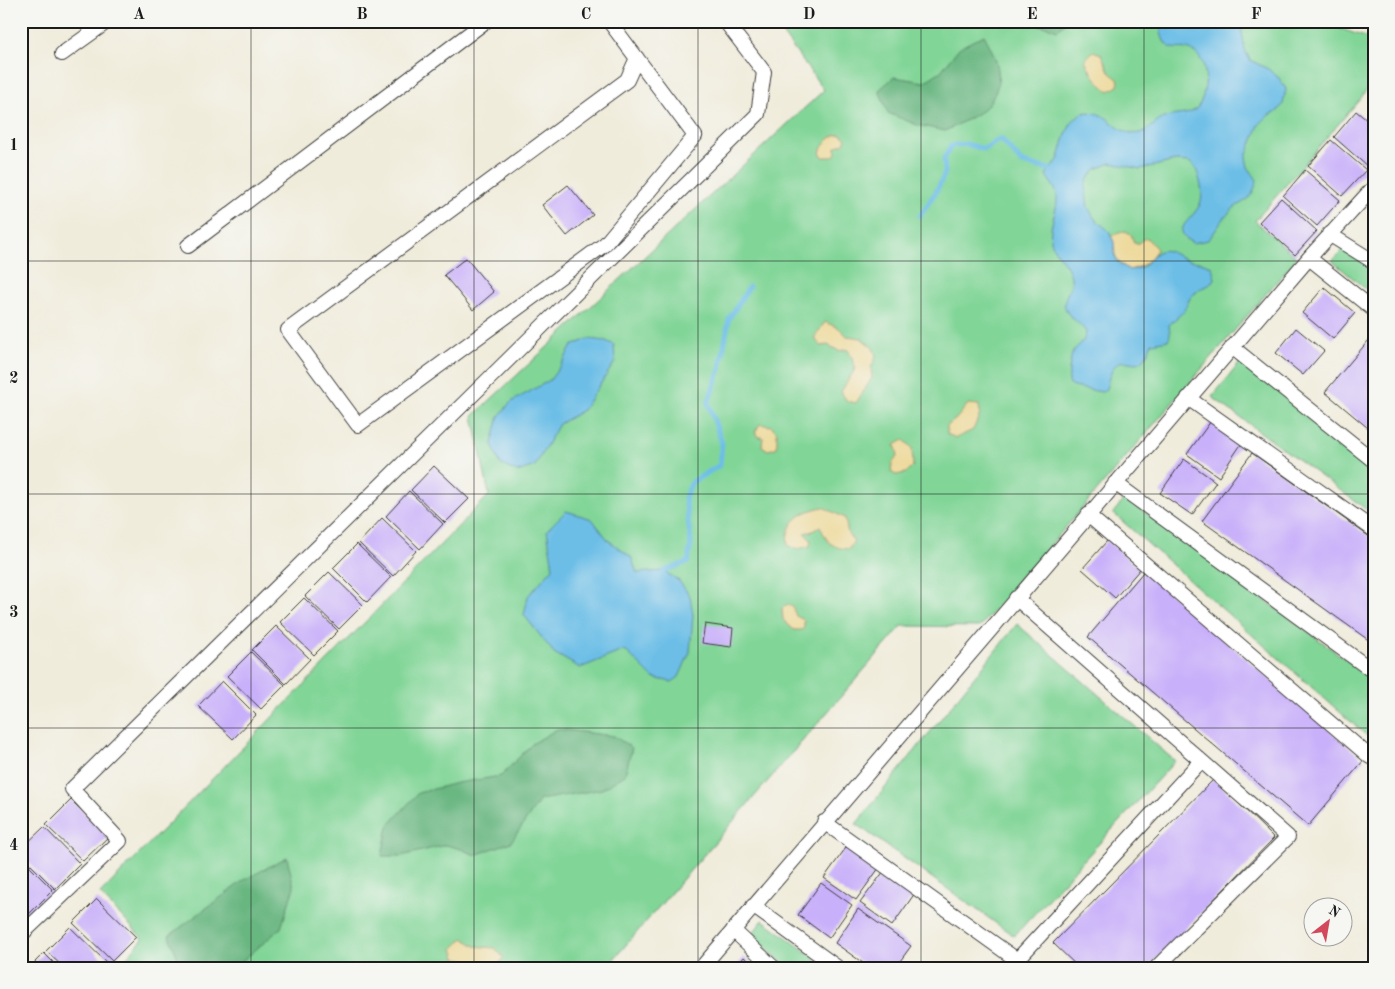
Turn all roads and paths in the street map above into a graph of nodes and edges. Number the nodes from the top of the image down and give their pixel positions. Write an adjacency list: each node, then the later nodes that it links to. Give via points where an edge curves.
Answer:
1 (108, 21): 5 (street)
2 (486, 21): 9 (street)
3 (609, 21): 6 (street)
4 (725, 21): 26 (street, via 764,72 758,114 72,789 120,841)
5 (62, 54)
6 (636, 58): 6 (street, via 695,136 604,244 358,425 288,330 627,80)
7 (1374, 187): 8 (street)
8 (1329, 234): 10 (street); 11 (street)
9 (188, 246)
10 (1309, 258): 12 (street); 13 (street)
11 (1374, 262)
12 (1374, 310)
13 (1232, 347): 14 (street); 15 (street)
14 (1188, 398): 16 (street); 18 (street)
15 (1374, 461)
16 (1115, 483): 17 (street); 20 (street)
17 (1088, 515): 19 (street); 21 (street, via 1370,757)
18 (1374, 530)
19 (1016, 598): 22 (street); 23 (street)
20 (1374, 672)
21 (1374, 753)
22 (1201, 761): 27 (street); 31 (street, via 1288,838)
23 (824, 822): 24 (street); 27 (street)
24 (753, 906): 25 (street); 30 (street)
25 (733, 930): 28 (street); 29 (street)
26 (21, 935)
27 (1022, 964)
28 (701, 968)
29 (774, 968)
30 (838, 968)
31 (1156, 968)

